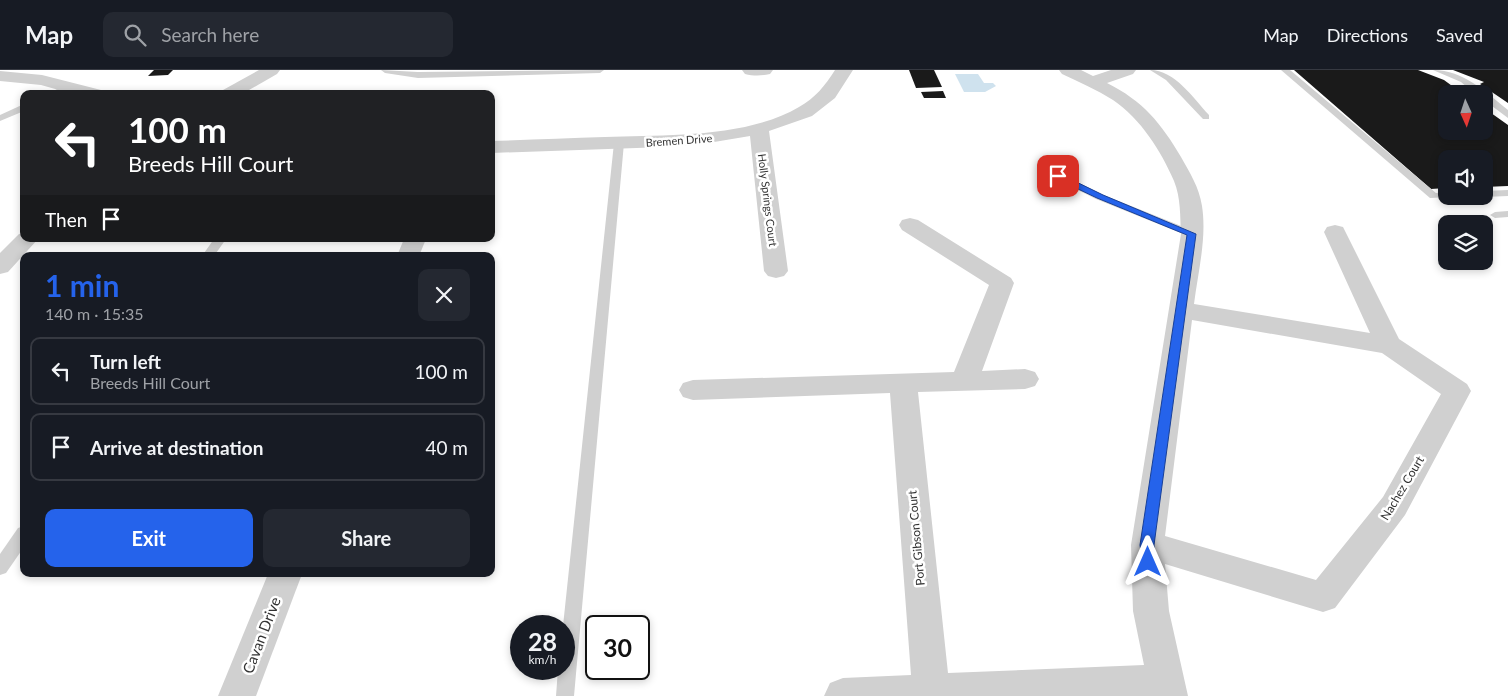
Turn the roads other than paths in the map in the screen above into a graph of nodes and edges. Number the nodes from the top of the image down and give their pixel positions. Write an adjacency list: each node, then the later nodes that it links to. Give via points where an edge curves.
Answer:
1 (271, 70): 19 (street)
2 (385, 70): 12 (lane, via 418,75)
3 (600, 70): 12 (lane)
4 (751, 70): 5 (street)
5 (764, 70)
6 (844, 70): 25 (street, Bremen Drive, via 837,85 815,105)
7 (1068, 70): 14 (street)
8 (1127, 70): 14 (street)
9 (1154, 70): 23 (lane, via 1169,78)
10 (1285, 70): 31 (lane, via 1434,196)
11 (1437, 70): 15 (lane)
12 (448, 72)
13 (0, 76): 16 (street)
14 (1093, 82): 36 (street, via 1139,112 1156,131 1185,182 1191,206)
15 (1470, 85)
16 (68, 86): 17 (lane); 18 (street)
17 (60, 90)
18 (82, 90)
19 (236, 90)
20 (1493, 104): 22 (lane)
21 (20, 109): 24 (lane)
22 (1508, 116)
23 (1206, 117)
24 (0, 118)
25 (759, 129): 26 (street, Bremen Drive, via 702,140); 39 (street, Holly Springs Court)
26 (619, 143): 27 (street, Bremen Drive); 53 (lane)
27 (495, 147)
28 (1058, 176): 36 (lane, via 1100,197)
29 (1508, 193): 30 (lane)
30 (1493, 194)
31 (1438, 196)
32 (1508, 214): 33 (lane)
33 (1495, 215)
34 (910, 225): 43 (street, via 1002,283)
35 (1335, 232): 41 (street)
36 (1192, 234): 40 (street)
37 (24, 242): 38 (street)
38 (0, 267)
39 (776, 271)
40 (1181, 310): 41 (street); 47 (street)
41 (1389, 345): 47 (street, Nachez Court, via 1457,391 1394,506 1323,597)
42 (1026, 379): 43 (street)
43 (964, 381): 44 (street)
44 (903, 383): 45 (street); 51 (street, Port Gibson Court)
45 (693, 390)
46 (20, 539): 48 (lane)
47 (1147, 545): 50 (street, via 1151,611)
48 (0, 568)
49 (284, 577): 52 (street, Cavan Drive)
50 (1167, 689): 51 (street)
51 (931, 694): 54 (street)
52 (238, 696)
53 (565, 696)
54 (843, 696)

